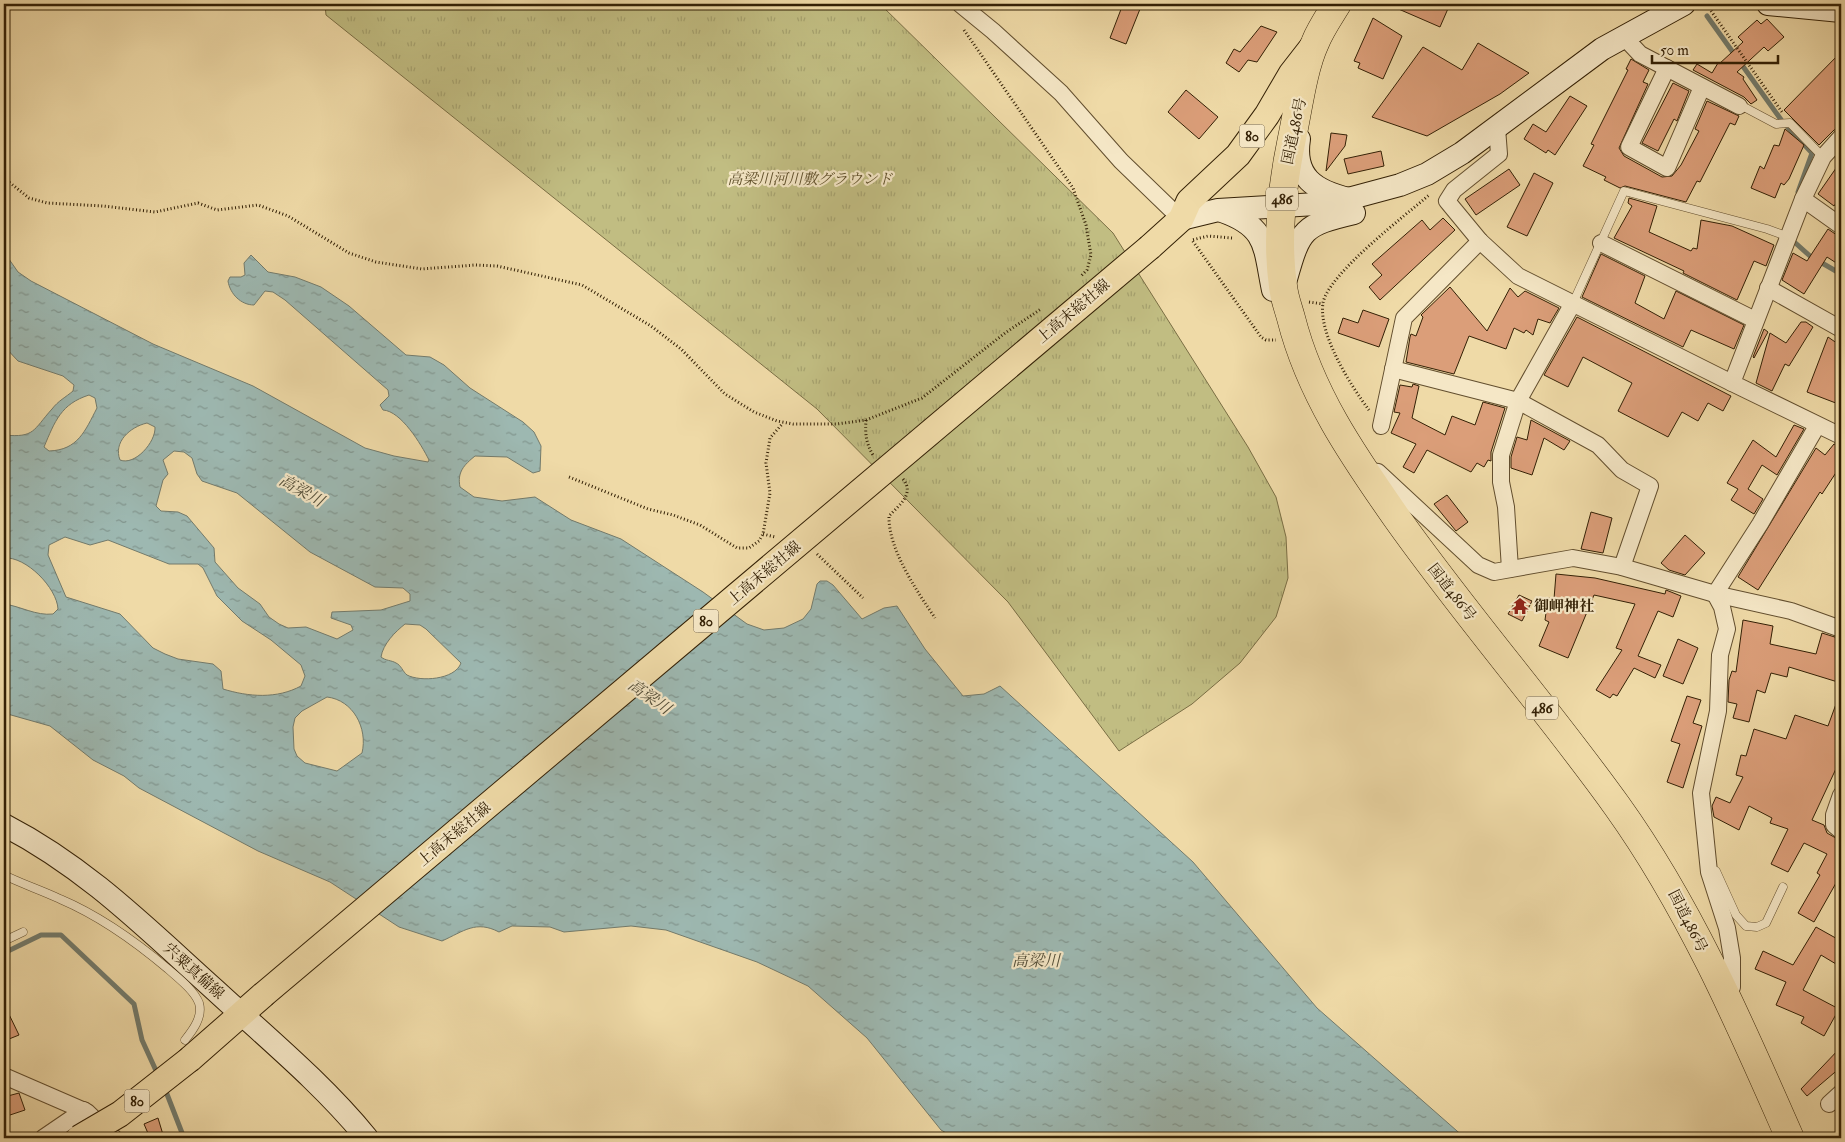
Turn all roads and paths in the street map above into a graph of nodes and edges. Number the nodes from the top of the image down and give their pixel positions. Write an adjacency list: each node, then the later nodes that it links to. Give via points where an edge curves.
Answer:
1 (960, 4): 25 (street, via 1061,93 1121,161)
2 (1337, 4): 9 (highway, 国道486号 / 486)
3 (1684, 4): 8 (street)
4 (1768, 4): 6 (street)
5 (1709, 8): 14 (path)
6 (1841, 11)
7 (963, 29): 31 (path, via 1073,188 1086,226 1091,255 1087,270)
8 (1624, 37): 10 (street, via 1640,54); 15 (street, via 1602,49)
9 (1314, 45): 13 (highway, 国道486号 / 486); 25 (main road, 上高末総社線 / 80, via 1291,74 1253,136 1238,155 1189,201)
10 (1667, 68): 11 (street); 11 (street, via 1629,147 1667,168)
11 (1702, 87): 12 (street)
12 (1738, 106): 14 (lane)
13 (1298, 110): 22 (street, via 1297,152 1302,171 1307,179 1330,195); 23 (highway, 国道486号 / 486)
14 (1786, 124): 17 (lane)
15 (1497, 128): 19 (street, via 1435,169); 29 (street, via 1499,154 1454,190 1447,201)
16 (1841, 137): 17 (street)
17 (1823, 157): 21 (street)
18 (4, 178): 45 (path, via 29,198 47,203 155,212 198,203 216,210 258,205 288,216 349,253 376,262 422,269 497,266 582,285 651,326 682,349 725,394 754,412)
19 (1400, 185): 22 (street); 32 (street, via 1390,200 1376,208 1326,219 1303,233 1295,245)
20 (1431, 194): 37 (path, via 1341,273)
21 (1803, 199): 26 (street); 27 (street)
22 (1351, 200): 23 (street)
23 (1281, 207): 24 (street); 32 (highway, 国道486号 / 486)
24 (1218, 210): 25 (street); 40 (street, via 1240,217 1260,237 1277,309)
25 (1181, 219): 71 (main road, 上高末総社線 / 80, bridge)
26 (1841, 226)
27 (1787, 237): 30 (lane, via 1624,191); 33 (street)
28 (1234, 239): 40 (path, via 1208,236 1192,240 1261,337 1271,341)
29 (1480, 241): 35 (street, via 1518,276); 41 (street, via 1404,318)
30 (1601, 243): 35 (lane); 38 (street)
31 (1075, 282)
32 (1283, 288): 40 (highway, 国道486号 / 486)
33 (1768, 288): 38 (street); 39 (street)
34 (1306, 302): 37 (path)
35 (1572, 303): 42 (street); 43 (street)
36 (1048, 304): 44 (path, via 922,398)
37 (1323, 304): 46 (path, via 1329,338 1339,365)
38 (1755, 320): 42 (street)
39 (1841, 329)
40 (1294, 331): 50 (highway, 国道486号 / 486, via 1325,409)
41 (1393, 369): 43 (street); 46 (street)
42 (1732, 383): 47 (street)
43 (1518, 401): 56 (street, via 1598,445 1622,470 1650,486); 57 (street, via 1501,455)
44 (866, 420): 45 (path, via 837,424); 49 (path, via 868,447)
45 (784, 423): 53 (path, via 770,438 766,463 770,493)
46 (1381, 426)
47 (1817, 426): 48 (street); 58 (street)
48 (1841, 436)
49 (875, 458)
50 (1364, 471): 57 (street, via 1378,472 1478,565 1494,572); 70 (highway, 国道486号 / 486, via 1418,548 1642,841 1685,913)
51 (899, 476): 60 (path, via 908,487 907,497 889,516 889,528 893,543 919,594)
52 (569, 477): 53 (path, via 648,509 693,522 737,548 749,548)
53 (763, 534): 54 (path)
54 (780, 538)
55 (813, 551): 59 (path)
56 (1622, 567): 57 (street, via 1573,558); 58 (street)
57 (1510, 569)
58 (1715, 594): 61 (street, via 1790,611); 65 (street, via 1727,629 1720,655 1718,711 1701,793)
59 (863, 598)
60 (935, 618)
61 (1841, 629)
62 (1841, 795): 64 (street, via 1834,825)
63 (4, 825): 71 (street, 宍粟真備線, via 42,845 102,888)
64 (1841, 831)
65 (1707, 857): 67 (lane, via 1736,915 1746,926 1757,927 1766,923); 70 (street, via 1732,958 1732,987)
66 (4, 875): 72 (lane, via 102,920 141,946 192,992 200,1012)
67 (1783, 887)
68 (23, 932): 69 (lane)
69 (4, 941)
70 (1727, 1000): 79 (highway, 国道486号 / 486)
71 (241, 1014): 72 (main road, 上高末総社線 / 80); 78 (street, 宍粟真備線, via 303,1069)
72 (187, 1050): 76 (main road, 上高末総社線 / 80, bridge, via 120,1114)
73 (4, 1076): 74 (street)
74 (84, 1110): 75 (street); 77 (street)
75 (44, 1138)
76 (80, 1138)
77 (114, 1138)
78 (367, 1138)
79 (1790, 1138)

